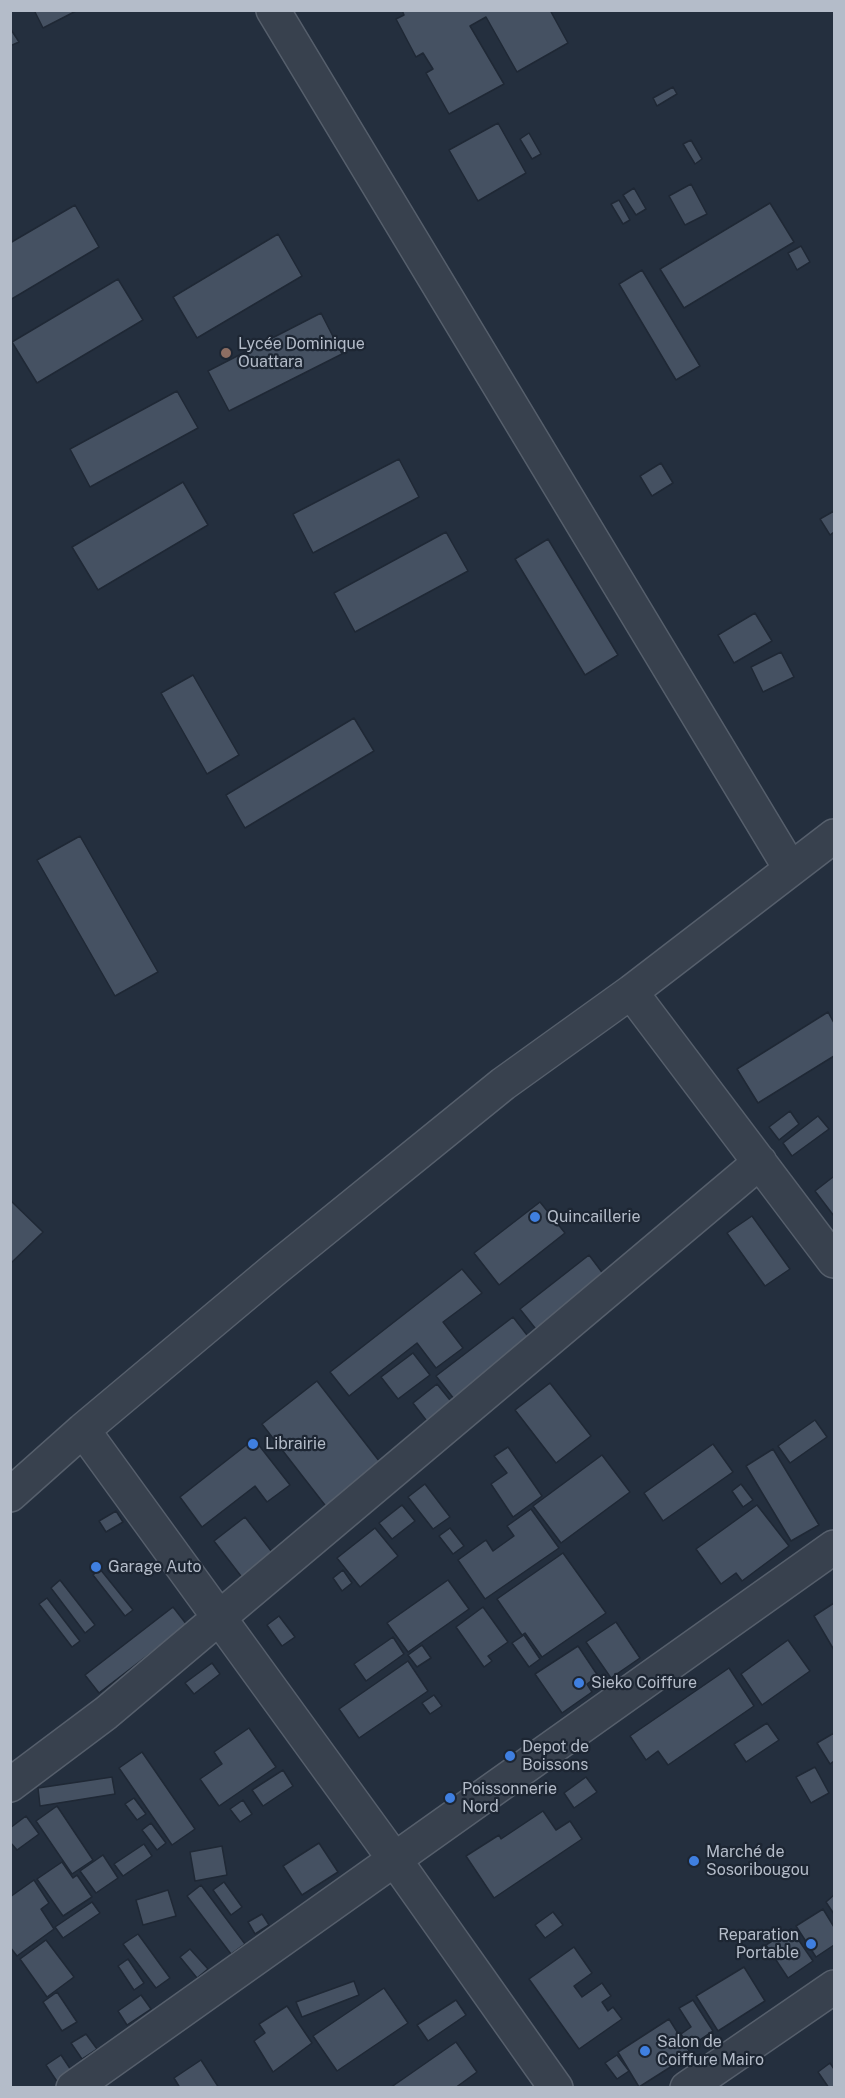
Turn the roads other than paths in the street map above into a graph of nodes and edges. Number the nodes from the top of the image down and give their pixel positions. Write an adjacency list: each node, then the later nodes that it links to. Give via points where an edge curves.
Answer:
1 (273, 10): 3 (street)
2 (834, 836): 3 (street)
3 (790, 868): 4 (street)
4 (631, 993): 5 (street); 7 (street, via 503,1084)
5 (760, 1162): 6 (street); 10 (street)
6 (834, 1261)
7 (83, 1430): 8 (street); 10 (street)
8 (10, 1495)
9 (834, 1548): 12 (street)
10 (219, 1617): 11 (street, via 106,1713); 12 (street)
11 (10, 1785)
12 (395, 1860): 14 (street); 15 (street)
13 (834, 1987): 16 (street)
14 (73, 2088)
15 (555, 2088)
16 (687, 2088)

